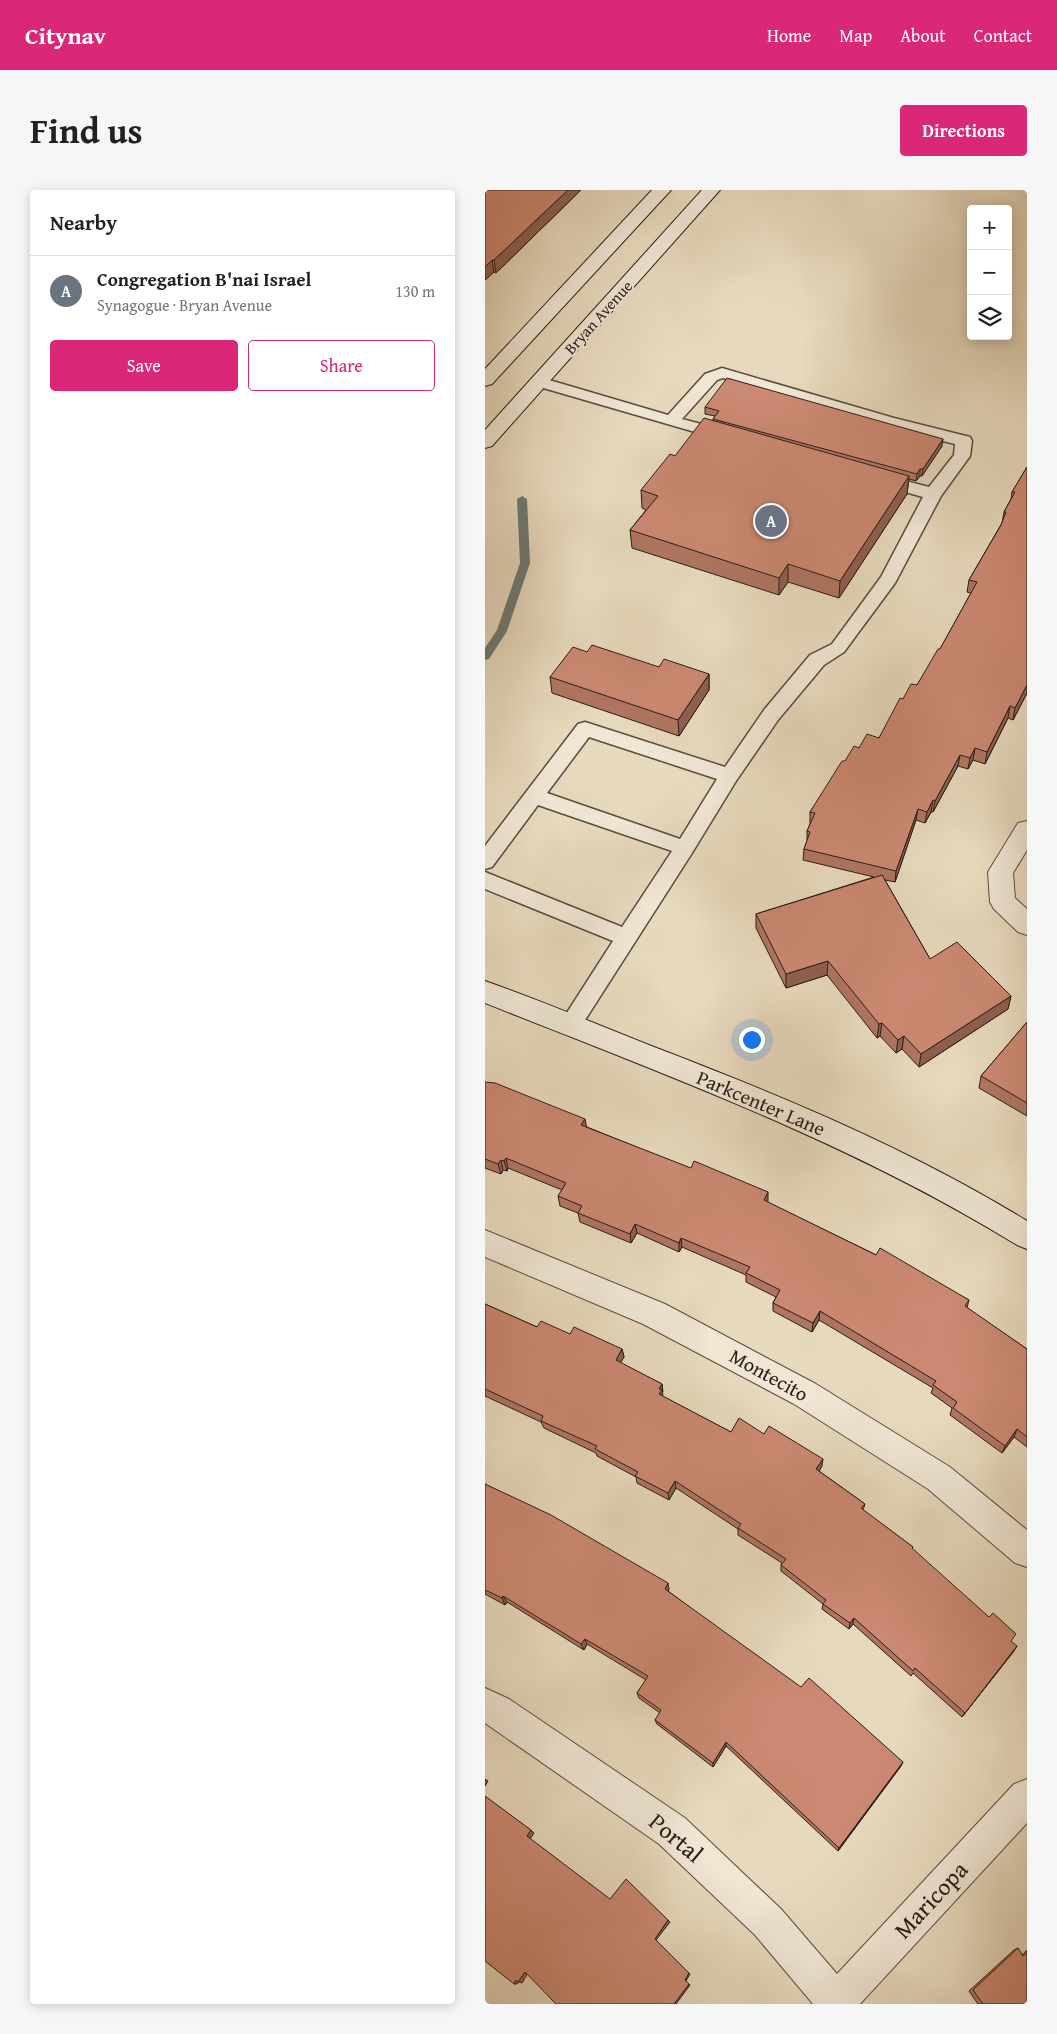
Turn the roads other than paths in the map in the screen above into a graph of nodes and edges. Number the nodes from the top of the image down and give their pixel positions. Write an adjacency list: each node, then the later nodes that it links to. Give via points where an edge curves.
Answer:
1 (662, 190): 3 (street, Bryan Avenue)
2 (711, 190): 4 (street, Bryan Avenue)
3 (485, 380)
4 (539, 382): 5 (lane); 6 (street, Bryan Avenue)
5 (671, 421): 7 (lane); 9 (lane, via 711,377 722,374 964,441 962,456)
6 (485, 442)
7 (746, 442)
8 (867, 476): 9 (lane)
9 (933, 494): 10 (lane, via 889,579 838,648 817,660 771,715)
10 (729, 776): 11 (lane, via 585,729); 13 (lane)
11 (534, 796): 13 (lane); 14 (lane)
12 (1027, 830): 16 (street, via 999,872 1003,902)
13 (685, 848): 17 (lane)
14 (485, 861)
15 (485, 880): 17 (lane)
16 (1027, 925)
17 (627, 938): 19 (lane)
18 (485, 992): 19 (street, Parkcenter Lane)
19 (570, 1025): 20 (street, Parkcenter Lane, via 835,1134 959,1196)
20 (1027, 1236)
21 (485, 1243): 22 (street, Montecito, via 654,1314 805,1394 939,1478)
22 (1027, 1551)
23 (485, 1705): 25 (street, Portal, via 672,1831 769,1922)
24 (1027, 1797): 25 (street, Maricopa)
25 (836, 2003)

